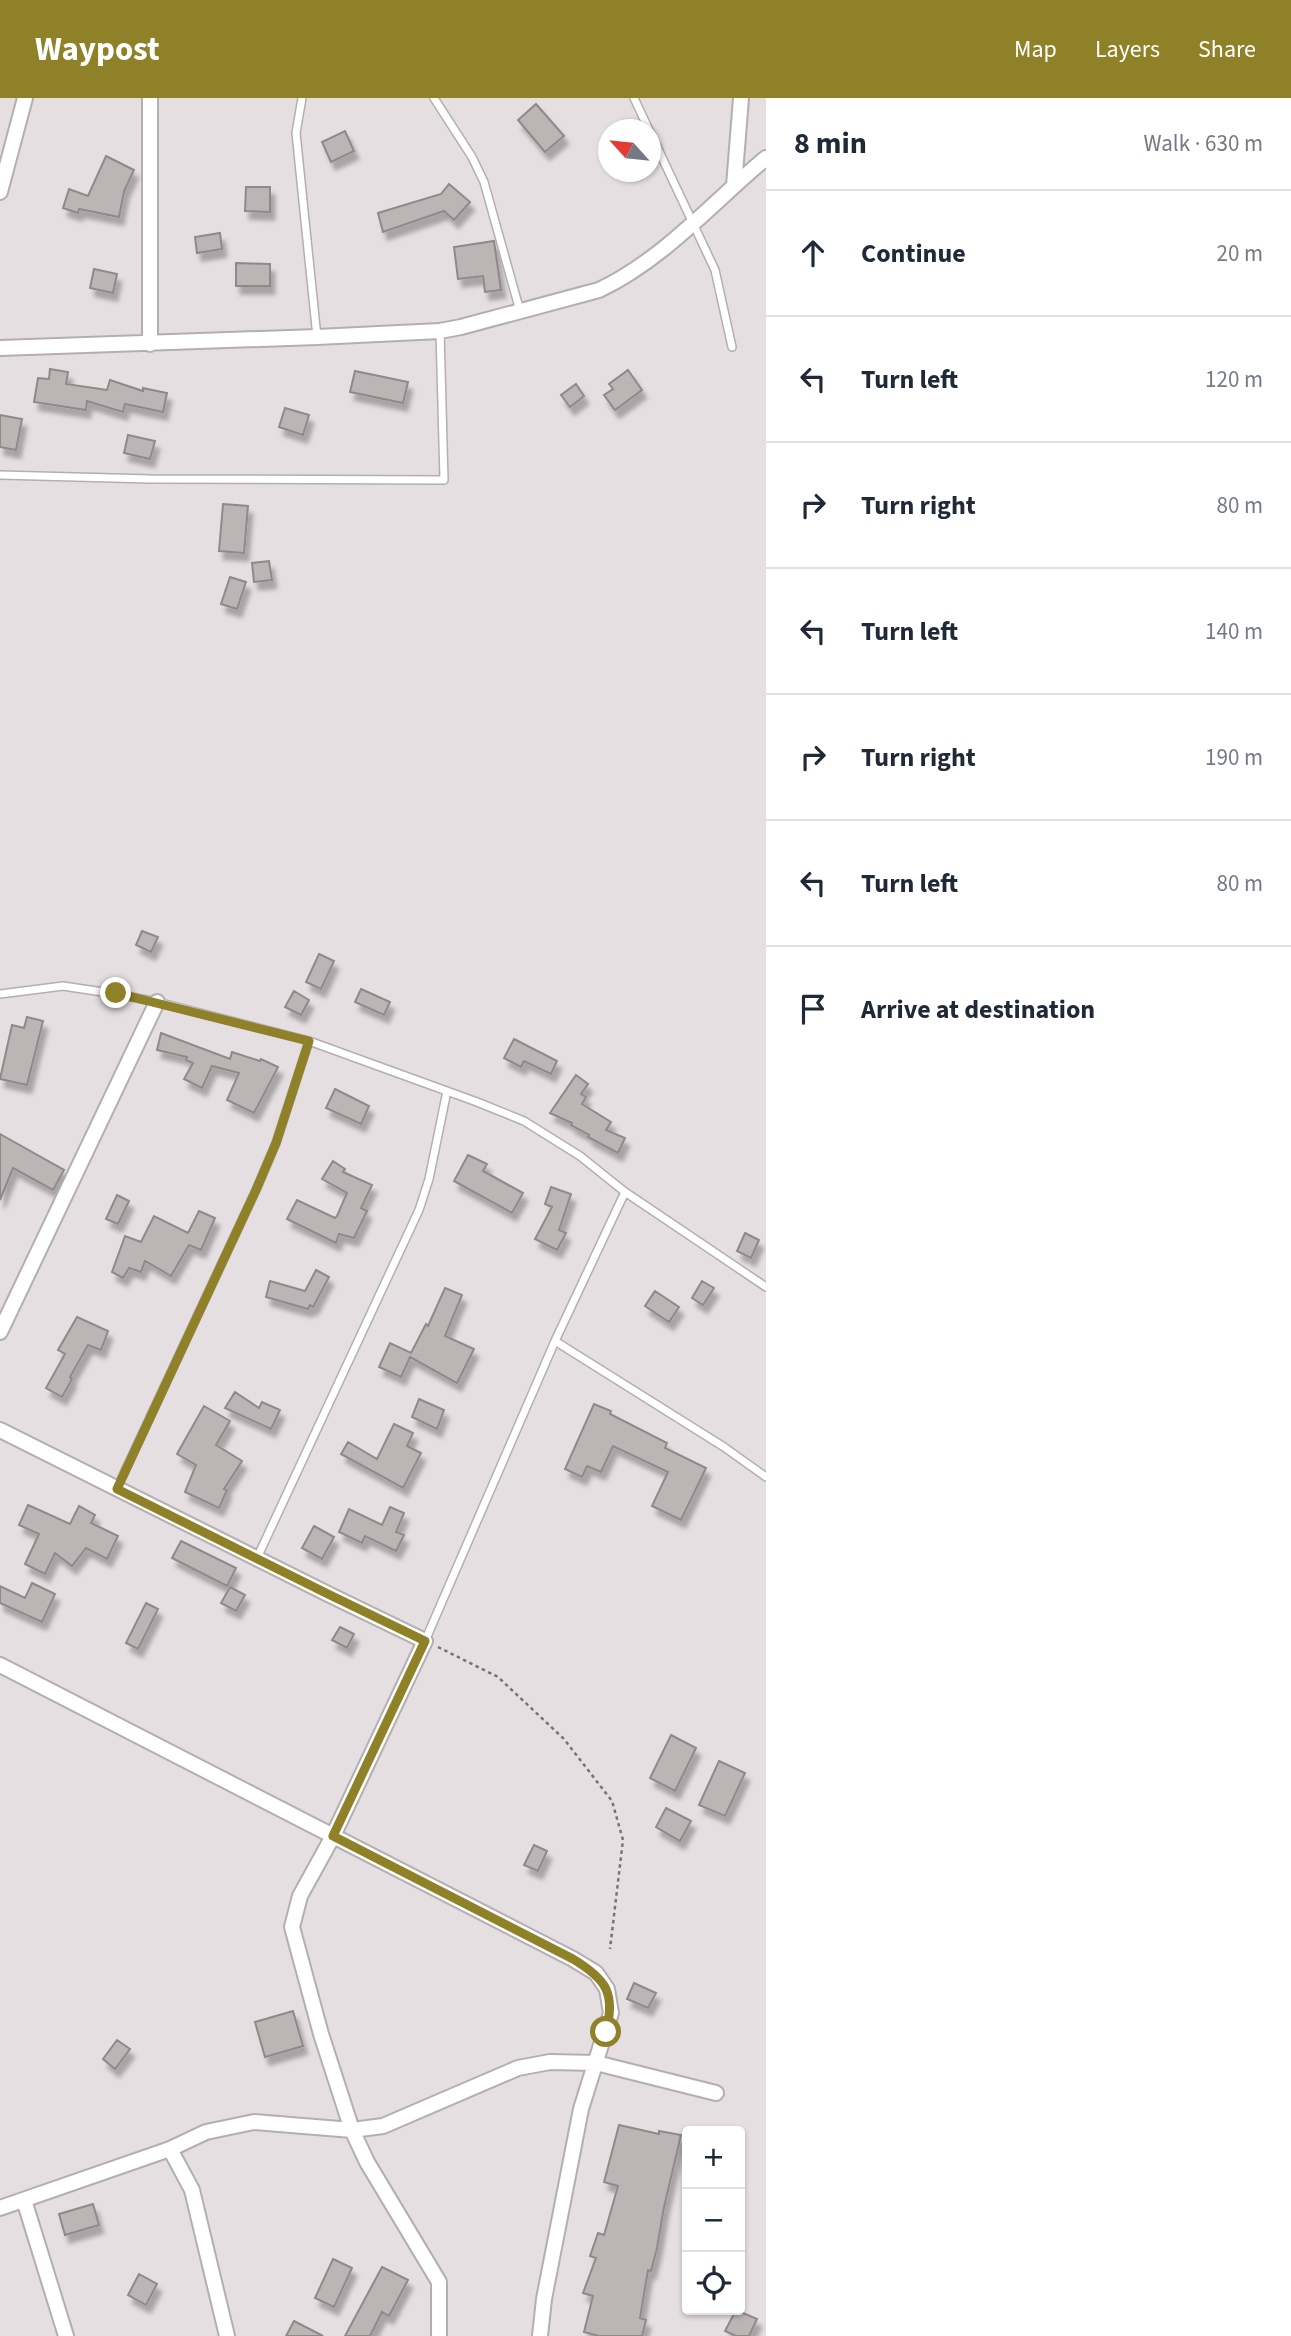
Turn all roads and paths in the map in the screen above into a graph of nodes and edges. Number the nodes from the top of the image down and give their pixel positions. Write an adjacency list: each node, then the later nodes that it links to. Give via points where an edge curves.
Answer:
1 (24, 98): 11 (street)
2 (150, 98): 16 (street)
3 (302, 98): 15 (lane, via 296,132)
4 (434, 98): 13 (lane, via 484,181)
5 (634, 98): 7 (lane)
6 (741, 98): 10 (street)
7 (644, 119)
8 (661, 154): 12 (lane)
9 (766, 158): 10 (street)
10 (734, 186): 12 (street)
11 (0, 192)
12 (694, 223): 13 (street, via 621,279 599,290); 17 (lane, via 715,270)
13 (520, 311): 14 (street)
14 (440, 331): 15 (street); 19 (lane, via 444,480)
15 (317, 337): 16 (street)
16 (150, 344): 18 (street)
17 (732, 347)
18 (0, 348)
19 (0, 475)
20 (0, 994): 21 (lane, via 63,986)
21 (157, 1002): 22 (lane); 26 (street)
22 (309, 1041): 23 (lane); 30 (lane, via 256,1190)
23 (447, 1091): 24 (lane, via 524,1121 580,1156); 31 (lane, via 419,1210)
24 (625, 1192): 25 (lane); 27 (lane)
25 (766, 1287)
26 (0, 1332)
27 (555, 1341): 29 (lane); 32 (lane)
28 (0, 1430): 30 (street)
29 (766, 1477)
30 (117, 1489): 31 (street)
31 (257, 1559): 32 (street)
32 (425, 1641): 34 (street); 35 (path, via 498,1677 564,1739 612,1801 623,1840)
33 (0, 1665): 34 (street)
34 (333, 1836): 36 (street, via 596,1973 607,1989 611,2013); 38 (street, via 300,1896 292,1927)
35 (610, 1949)
36 (596, 2063): 37 (street); 38 (street, via 550,2062 518,2068 383,2126); 45 (street, via 581,2109)
37 (716, 2093)
38 (352, 2130): 39 (street, via 254,2122 206,2132); 44 (street, via 439,2282)
39 (170, 2149): 40 (street); 43 (street, via 192,2190)
40 (24, 2200): 41 (street); 42 (street)
41 (0, 2208)
42 (66, 2336)
43 (227, 2336)
44 (439, 2336)
45 (540, 2336)

